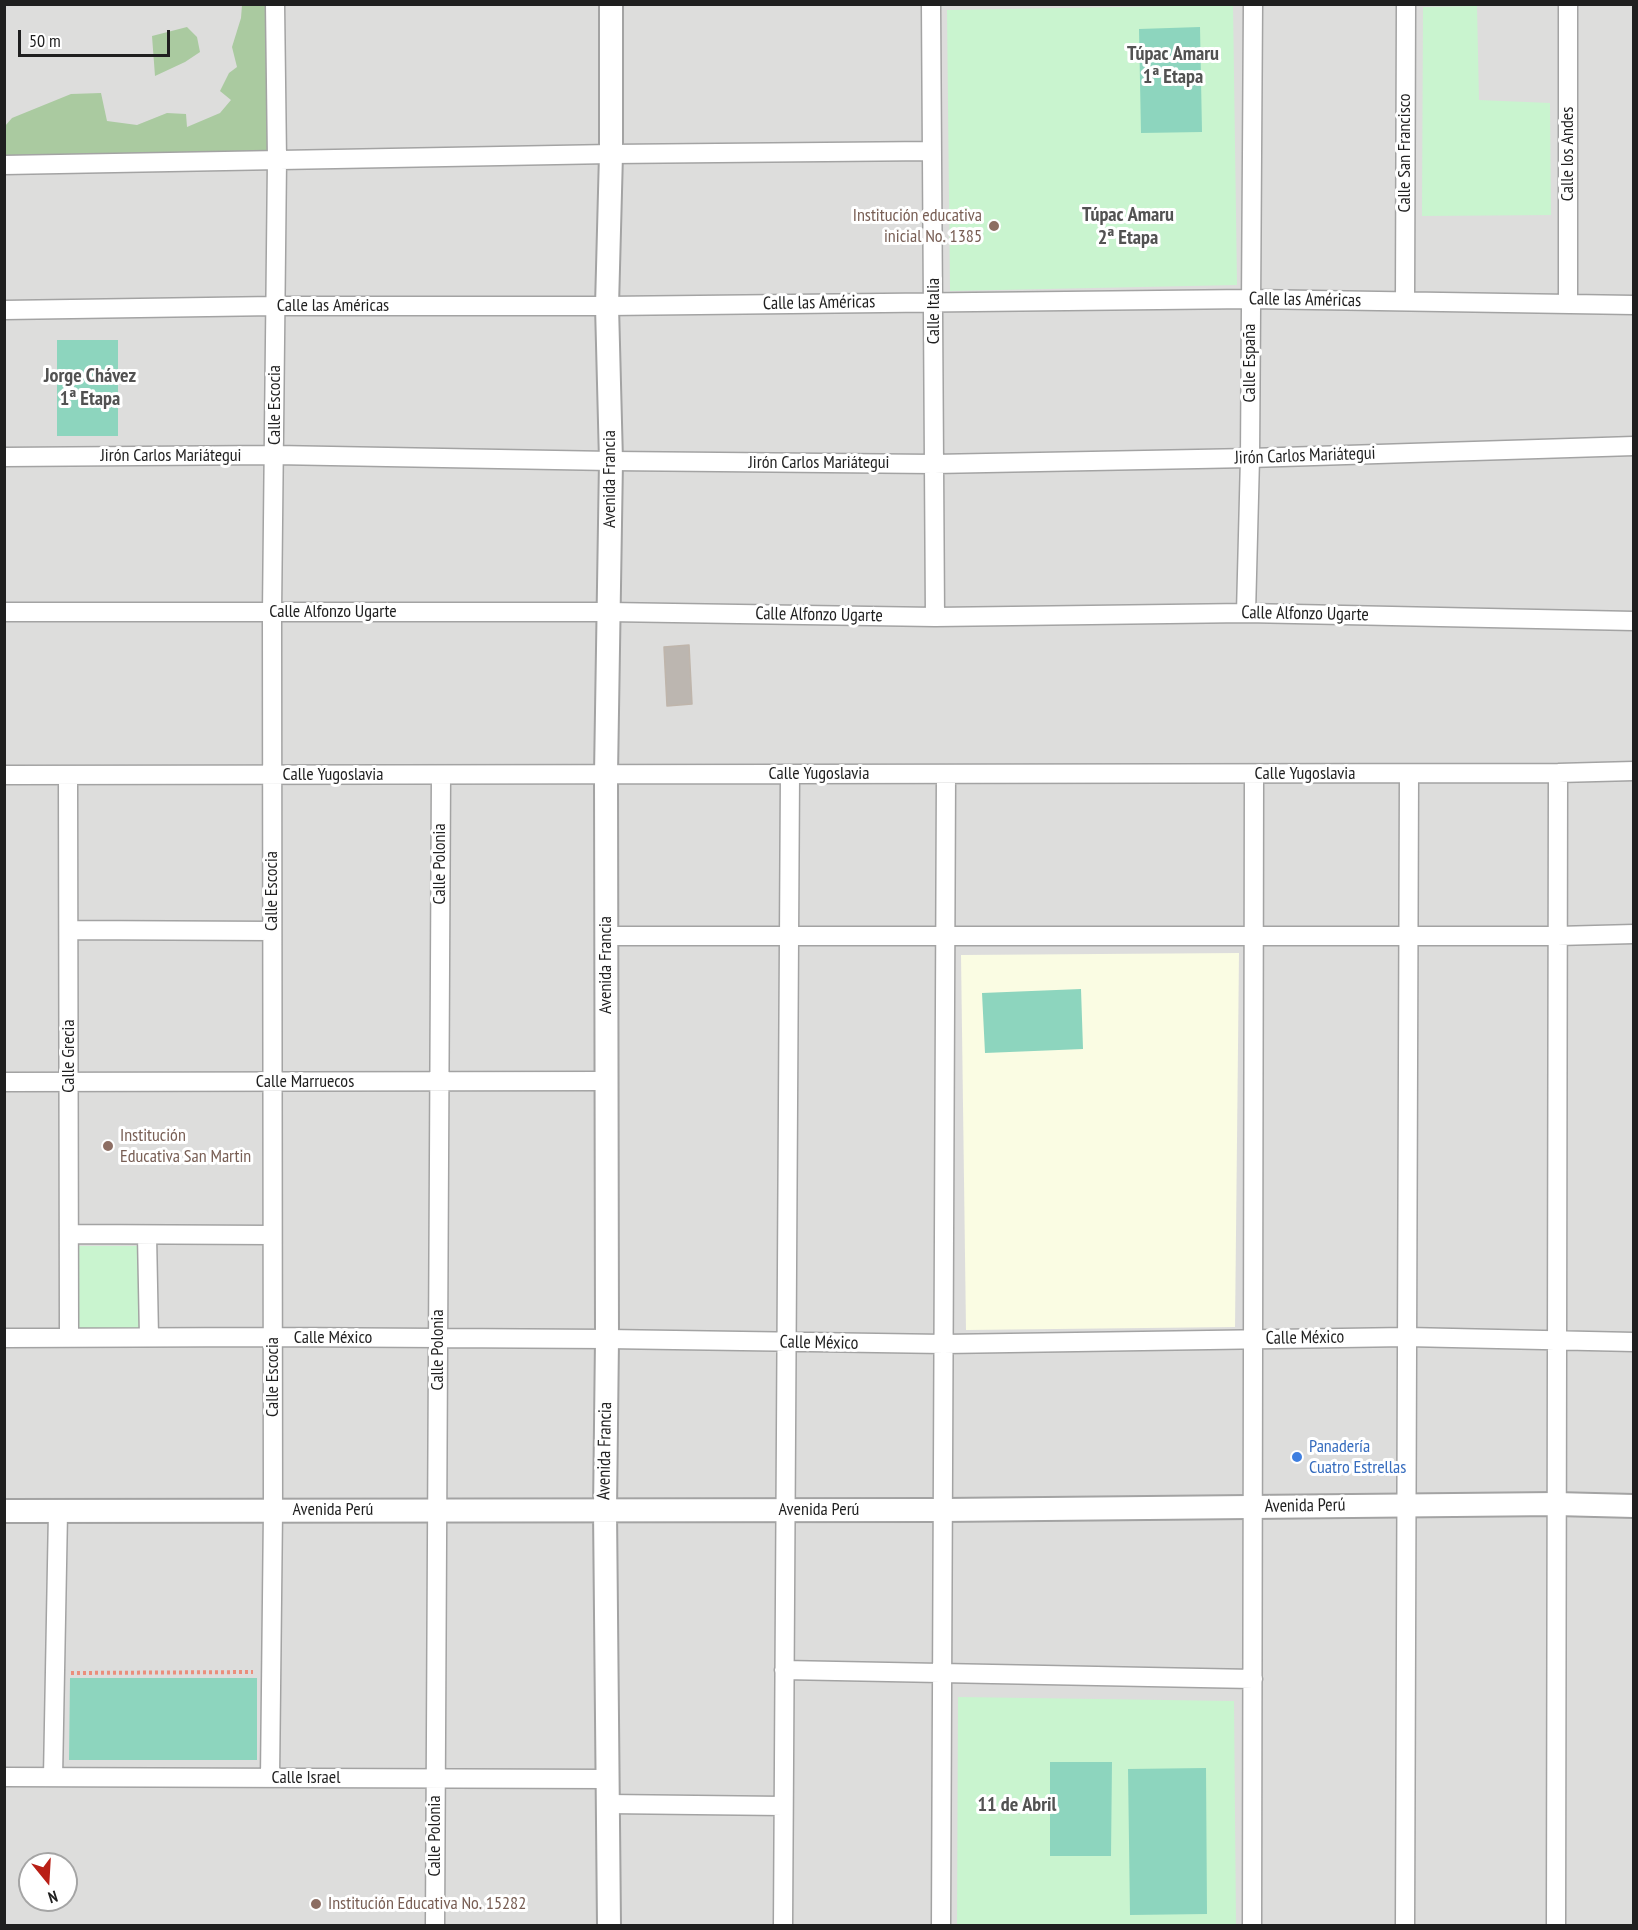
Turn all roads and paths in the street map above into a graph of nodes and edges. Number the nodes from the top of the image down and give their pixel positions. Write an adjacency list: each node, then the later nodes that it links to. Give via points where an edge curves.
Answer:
1 (275, 4): 9 (street, Calle Escocia)
2 (611, 4): 8 (street, Avenida Francia)
3 (932, 4): 7 (street, Calle Italia)
4 (1253, 4): 11 (street, Calle España)
5 (1406, 4): 13 (street, Calle San Francisco)
6 (1568, 4): 14 (street, Calle los Andes)
7 (933, 151): 8 (street); 12 (street, Calle Italia)
8 (611, 153): 9 (street); 17 (street, Avenida Francia)
9 (277, 160): 10 (street); 16 (street, Calle Escocia)
10 (4, 165)
11 (1250, 299): 12 (street, Calle las Américas); 13 (street, Calle las Américas); 22 (street, Calle España)
12 (934, 301): 17 (street, Calle las Américas); 24 (street, Calle Italia)
13 (1404, 301): 14 (street, Calle las Américas)
14 (1568, 304): 15 (street, Calle las Américas)
15 (1634, 305)
16 (275, 306): 17 (street, Calle las Américas); 18 (street, Calle las Américas); 20 (street, Calle Escocia)
17 (607, 306): 23 (street, Avenida Francia)
18 (4, 310)
19 (1634, 446): 22 (street, Jirón Carlos Mariátegui)
20 (275, 455): 21 (street, Jirón Carlos Mariátegui); 23 (street, Jirón Carlos Mariátegui); 26 (street, Calle Escocia)
21 (4, 457)
22 (1250, 458): 24 (street, Jirón Carlos Mariátegui); 28 (street, Calle España)
23 (611, 461): 24 (street, Jirón Carlos Mariátegui); 27 (street, Avenida Francia)
24 (934, 464): 29 (street, Calle Italia)
25 (4, 612): 26 (street, Calle Alfonzo Ugarte)
26 (272, 612): 27 (street, Calle Alfonzo Ugarte); 40 (street, Calle Escocia)
27 (608, 612): 29 (street, Calle Alfonzo Ugarte); 33 (street, Avenida Francia)
28 (1246, 613): 29 (street, Calle Alfonzo Ugarte); 30 (street, Calle Alfonzo Ugarte)
29 (936, 617)
30 (1634, 621)
31 (1634, 771): 32 (street, Calle Yugoslavia)
32 (1558, 773): 37 (street, Calle Yugoslavia); 50 (street)
33 (606, 774): 34 (street, Calle Yugoslavia); 41 (street, Calle Yugoslavia); 45 (street, Avenida Francia)
34 (790, 774): 35 (street, Calle Yugoslavia); 46 (street)
35 (946, 774): 36 (street, Calle Yugoslavia); 47 (street)
36 (1254, 774): 37 (street, Calle Yugoslavia); 48 (street)
37 (1409, 774): 49 (street)
38 (4, 775): 39 (street, Calle Yugoslavia)
39 (68, 775): 40 (street, Calle Yugoslavia); 42 (street, Calle Grecia)
40 (273, 775): 41 (street, Calle Yugoslavia); 43 (street, Calle Escocia)
41 (441, 775): 51 (street, Calle Polonia)
42 (69, 930): 43 (street); 54 (street, Calle Grecia)
43 (272, 931): 55 (street, Calle Escocia)
44 (1634, 934): 50 (street)
45 (606, 936): 46 (street); 52 (street, Avenida Francia)
46 (789, 936): 47 (street); 68 (street)
47 (945, 936): 48 (street); 70 (street)
48 (1254, 936): 49 (street); 65 (street)
49 (1408, 936): 50 (street); 62 (street)
50 (1557, 936): 67 (street)
51 (439, 1081): 52 (street, Calle Marruecos); 55 (street, Calle Marruecos); 64 (street, Calle Polonia)
52 (606, 1081): 66 (street, Avenida Francia)
53 (4, 1082): 54 (street, Calle Marruecos)
54 (69, 1082): 55 (street, Calle Marruecos); 56 (street, Calle Grecia)
55 (272, 1082): 58 (street, Calle Escocia)
56 (69, 1234): 57 (street); 59 (street, Calle Grecia)
57 (147, 1234): 58 (street); 60 (street)
58 (272, 1235): 61 (street, Calle Escocia)
59 (69, 1337): 60 (street, Calle México); 63 (street, Calle México)
60 (149, 1337): 61 (street, Calle México)
61 (273, 1337): 64 (street, Calle México); 75 (street, Calle Escocia)
62 (1407, 1337): 65 (street, Calle México); 67 (street, Calle México); 71 (street)
63 (4, 1338)
64 (438, 1339): 66 (street, Calle México); 76 (street, Calle Polonia)
65 (1253, 1339): 70 (street, Calle México); 73 (street)
66 (607, 1340): 68 (street, Calle México); 77 (street, Avenida Francia)
67 (1556, 1340): 69 (street, Calle México); 72 (street)
68 (787, 1342): 70 (street, Calle México); 78 (street)
69 (1634, 1342)
70 (944, 1344): 79 (street)
71 (1406, 1504): 72 (street, Avenida Perú); 73 (street, Avenida Perú); 99 (street)
72 (1556, 1504): 74 (street, Avenida Perú); 100 (street)
73 (1253, 1506): 79 (street, Avenida Perú); 86 (street)
74 (1634, 1506)
75 (273, 1510): 76 (street, Avenida Perú); 81 (street, Avenida Perú); 84 (street, Calle Escocia)
76 (437, 1510): 77 (street, Avenida Perú); 90 (street, Calle Polonia)
77 (605, 1510): 78 (street, Avenida Perú); 91 (street, Avenida Francia)
78 (785, 1510): 79 (street, Avenida Perú); 82 (street)
79 (943, 1510): 85 (street)
80 (4, 1511): 81 (street, Avenida Perú)
81 (57, 1512): 83 (street)
82 (784, 1670): 85 (street); 93 (street)
83 (55, 1672): 84 (path); 88 (street)
84 (272, 1672): 89 (street, Calle Escocia)
85 (942, 1673): 86 (street); 97 (street)
86 (1253, 1679): 98 (street)
87 (4, 1776): 88 (street, Calle Israel)
88 (54, 1777): 89 (street, Calle Israel)
89 (270, 1778): 90 (street, Calle Israel)
90 (435, 1778): 91 (street, Calle Israel); 94 (street, Calle Polonia)
91 (607, 1779): 92 (street, Avenida Francia)
92 (608, 1804): 93 (street); 95 (street, Avenida Francia)
93 (783, 1806): 96 (street)
94 (435, 1926)
95 (609, 1926)
96 (783, 1926)
97 (941, 1926)
98 (1252, 1926)
99 (1405, 1926)
100 (1556, 1926)

